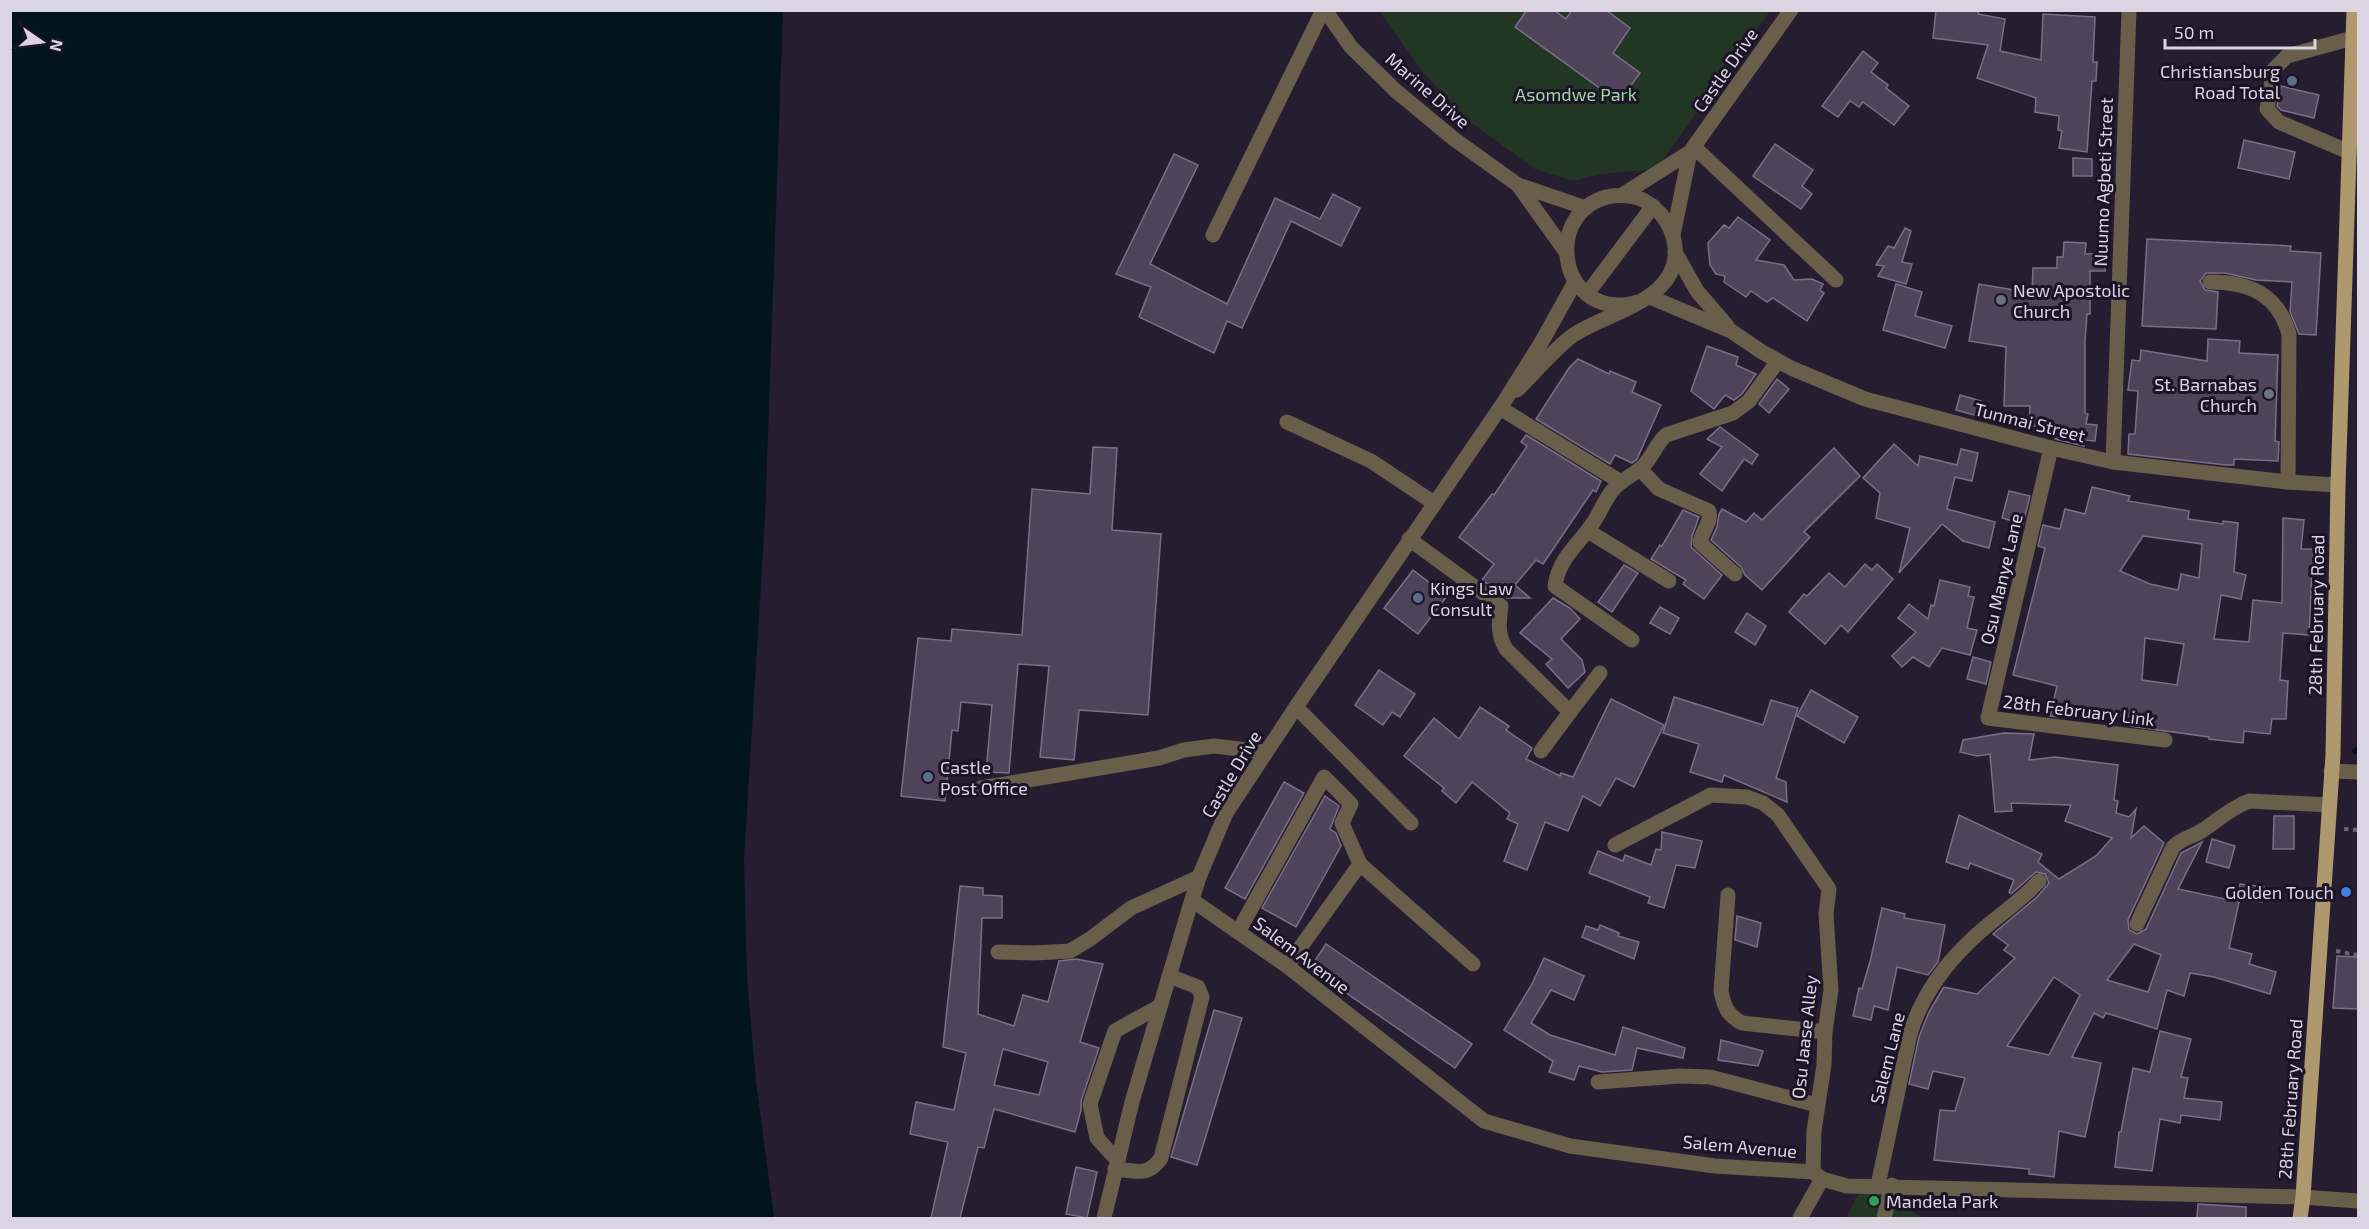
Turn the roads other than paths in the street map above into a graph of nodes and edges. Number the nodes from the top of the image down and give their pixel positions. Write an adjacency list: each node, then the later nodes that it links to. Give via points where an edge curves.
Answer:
1 (1324, 10): 8 (street, Marine Drive, via 1351,46 1396,91); 12 (street)
2 (1791, 10): 6 (street, Castle Drive)
3 (2129, 10): 26 (street, Nuumo Agbeti Street)
4 (2354, 10): 5 (main road, 28th February Road)
5 (2353, 38): 7 (main road, 28th February Road); 7 (street, via 2287,56 2274,69 2267,109 2279,122)
6 (1692, 149): 9 (street, Castle Drive); 13 (street, Castle Drive); 16 (street)
7 (2349, 152): 30 (main road, 28th February Road)
8 (1518, 185): 11 (street, Marine Drive); 14 (street, Marine Drive)
9 (1622, 195): 10 (street); 11 (street, Castle Drive, via 1603,198)
10 (1653, 206): 13 (street, via 1666,219); 19 (street)
11 (1586, 208): 14 (street, via 1574,220)
12 (1213, 235)
13 (1673, 235): 15 (street)
14 (1566, 252): 17 (street)
15 (1675, 252): 20 (street, via 1668,278); 21 (street, Tunmai Street, via 1697,291)
16 (1836, 280)
17 (1575, 282): 19 (street); 23 (street, Castle Drive)
18 (2210, 282): 29 (street, via 2250,287 2276,306 2285,320 2289,334)
19 (1587, 294): 20 (street, via 1604,303 1621,305)
20 (1644, 299): 21 (street, Tunmai Street); 23 (street, Castle Drive, via 1573,336)
21 (1731, 331): 22 (street, Tunmai Street)
22 (1778, 361): 25 (street, Tunmai Street, via 1865,399); 27 (street, via 1749,401 1733,412 1666,435)
23 (1502, 405): 28 (street); 31 (street, Castle Drive)
24 (1287, 422): 31 (street, via 1371,461)
25 (2051, 448): 26 (street, Tunmai Street); 40 (street, Osu Manye Lane)
26 (2113, 462): 29 (street, Tunmai Street)
27 (1640, 469): 28 (street); 34 (street, via 1659,489 1709,511 1700,543)
28 (1621, 482): 32 (street)
29 (2288, 482): 30 (street, Tunmai Street)
30 (2338, 485): 44 (main road, 28th February Road)
31 (1434, 503): 33 (street, Castle Drive)
32 (1588, 531): 35 (street); 36 (street, via 1561,563 1555,586)
33 (1409, 539): 38 (street, Castle Drive); 39 (street, via 1501,606 1498,630 1506,649)
34 (1735, 574)
35 (1669, 581)
36 (1632, 640)
37 (1600, 673): 39 (street)
38 (1296, 707): 42 (street, Castle Drive); 48 (street)
39 (1570, 712): 43 (street)
40 (1988, 718): 41 (street, 28th February Link)
41 (2165, 740)
42 (1265, 752): 46 (street, via 1214,746); 51 (street, Castle Drive, via 1226,813)
43 (1541, 752)
44 (2331, 771): 45 (street); 47 (main road, 28th February Road)
45 (2358, 772)
46 (981, 788)
47 (2329, 805): 55 (street, via 2248,801 2200,833 2180,840); 68 (main road, 28th February Road)
48 (1410, 823)
49 (1615, 845): 62 (street, Osu Jaase Alley, via 1711,795 1747,797 1778,815 1829,889 1826,932 1831,990)
50 (1360, 864): 56 (street, via 1342,823 1351,804 1324,777); 58 (street); 59 (street)
51 (1200, 877): 54 (street, Castle Drive); 57 (street, via 1131,908 1070,951)
52 (2039, 881): 67 (street, Salem Lane, via 2017,904 1970,940 1927,993 1916,1014)
53 (1728, 895): 62 (street, via 1721,991 1730,1017 1742,1023)
54 (1191, 904): 56 (street, Salem Avenue); 60 (street, Castle Drive)
55 (2137, 924)
56 (1238, 932): 59 (street, Salem Avenue)
57 (998, 952)
58 (1473, 964)
59 (1287, 966): 66 (street, Salem Avenue, via 1484,1121 1570,1146)
60 (1169, 976): 61 (street, Castle Drive); 65 (street, via 1198,987 1202,997 1161,1158 1153,1169 1144,1172)
61 (1160, 1006): 65 (street, Castle Drive); 65 (street, via 1115,1031 1089,1104 1097,1138)
62 (1825, 1032): 64 (street, Osu Jaase Alley)
63 (1598, 1082): 64 (street, via 1710,1077)
64 (1817, 1105): 66 (street, Osu Jaase Alley)
65 (1117, 1165): 70 (street, Castle Drive)
66 (1817, 1175): 67 (street, Salem Avenue, via 1847,1186); 71 (street, Osu Jaase Alley)
67 (1885, 1185): 68 (street, Salem Avenue); 72 (street, Salem Lane)
68 (2303, 1197): 69 (street, Salem Avenue); 73 (main road, 28th February Road)
69 (2358, 1201)
70 (1104, 1218)
71 (1800, 1218)
72 (1884, 1218)
73 (2300, 1218)

